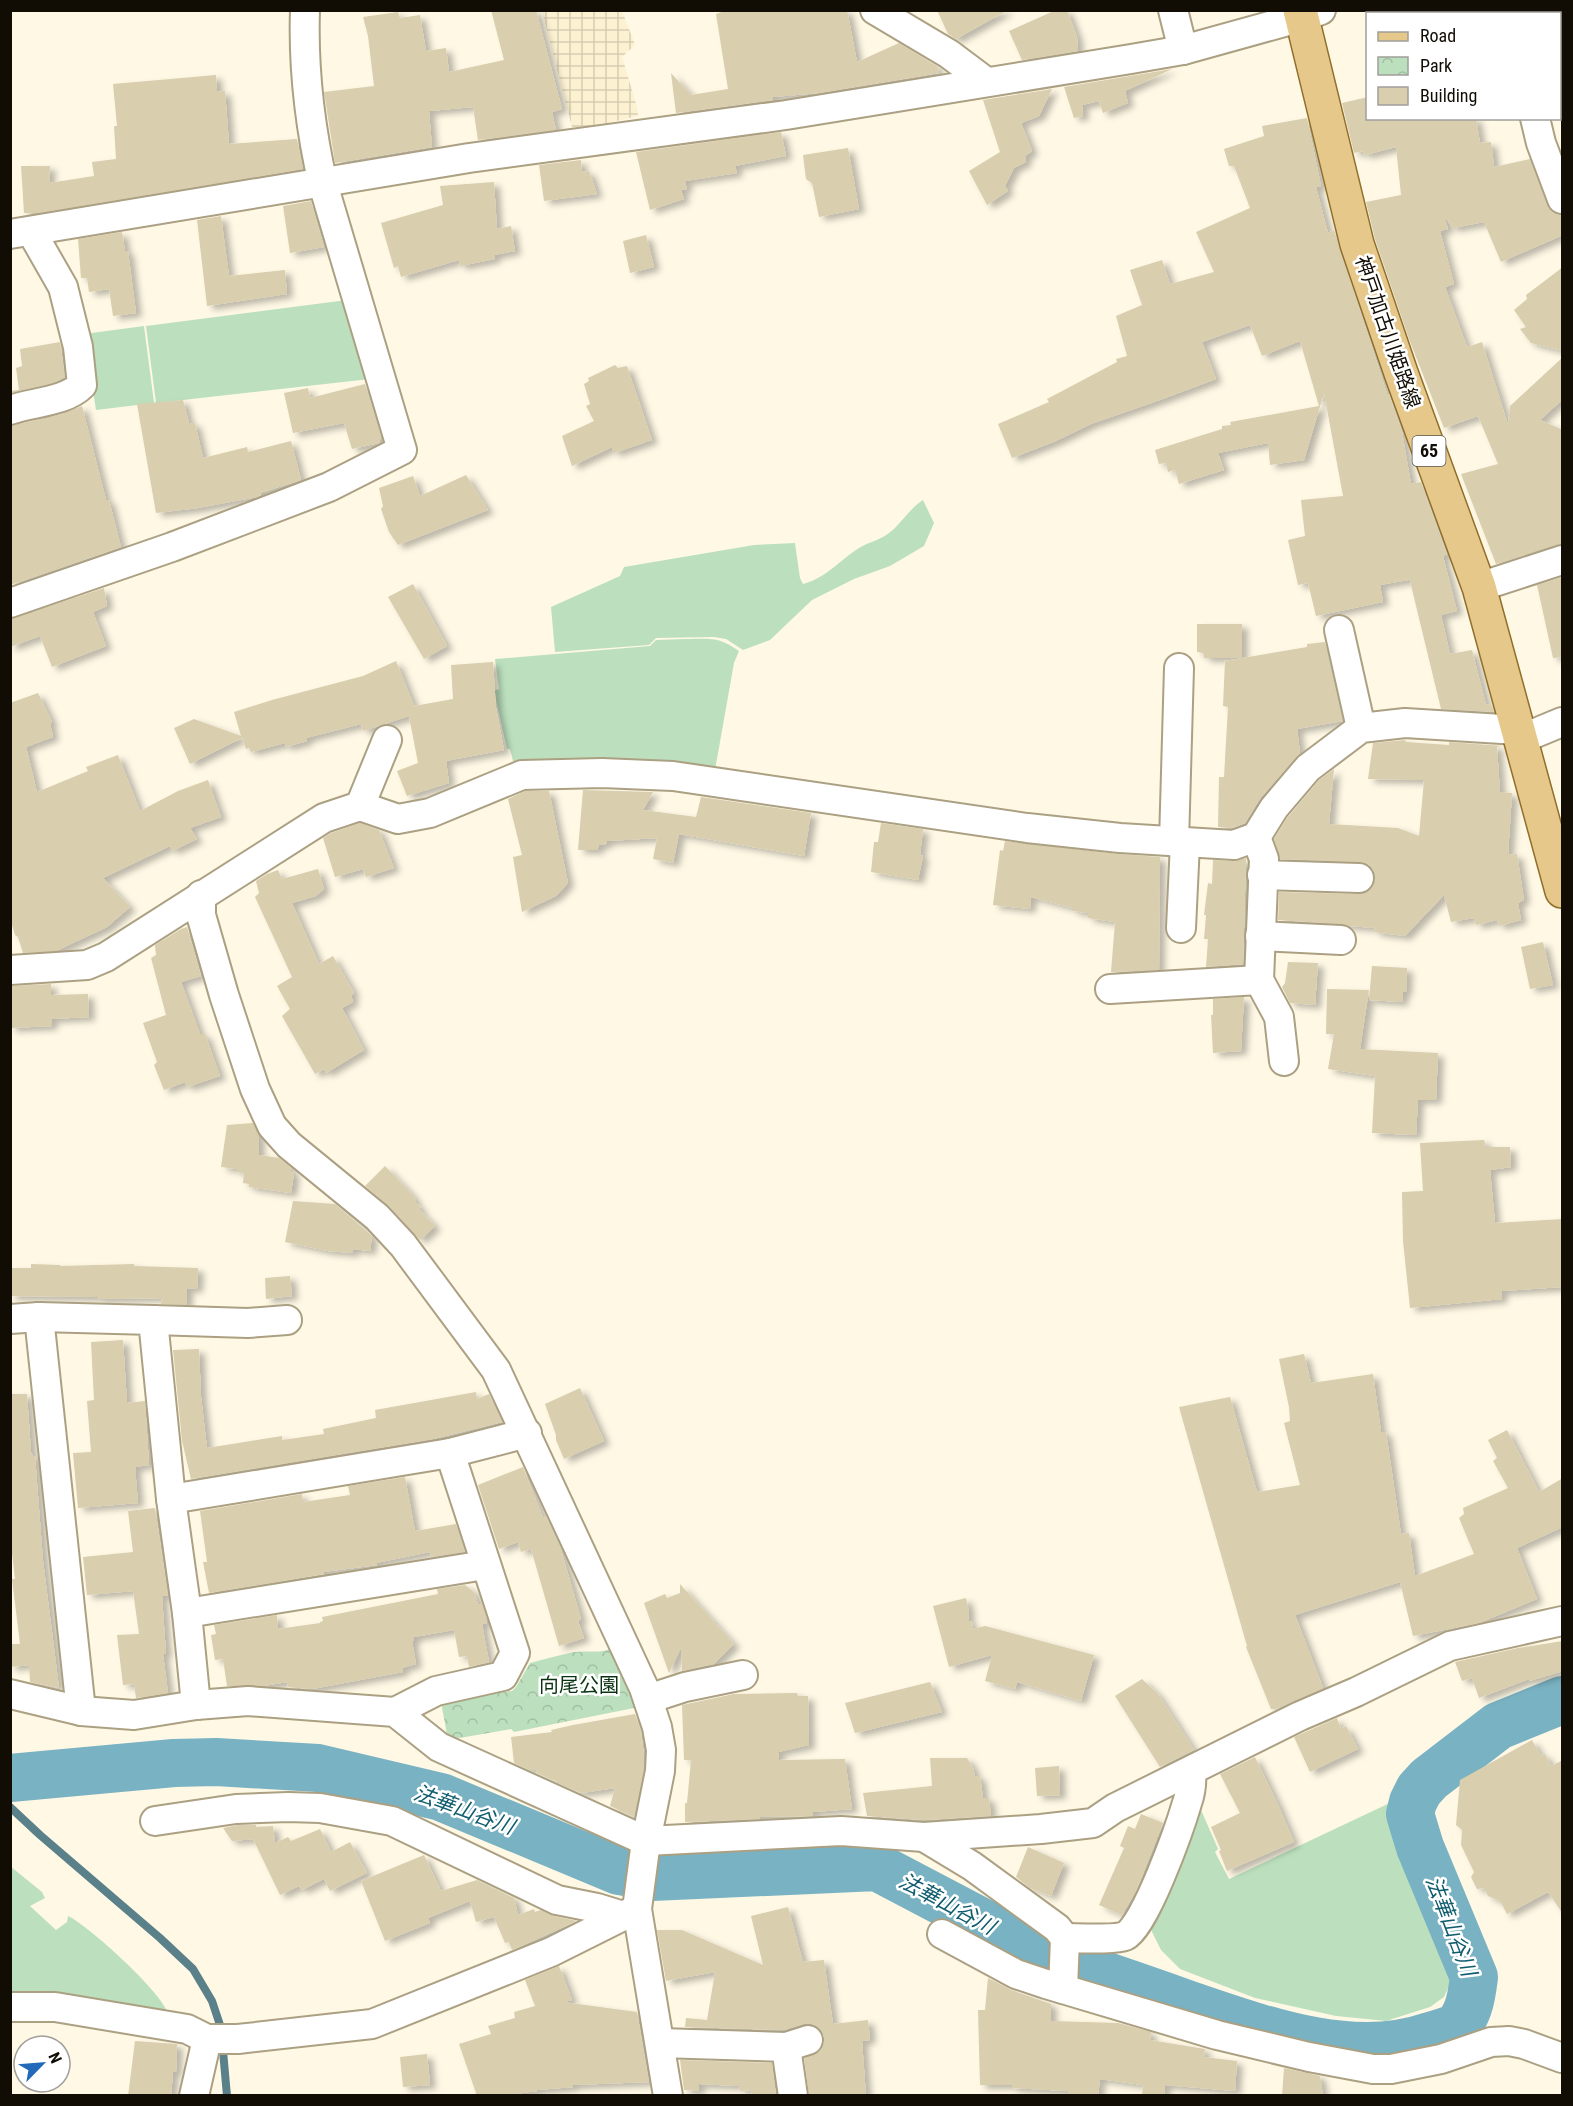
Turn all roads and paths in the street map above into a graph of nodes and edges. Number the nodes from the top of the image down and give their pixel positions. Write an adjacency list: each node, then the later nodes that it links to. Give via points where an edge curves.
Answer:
1 (305, 10): 8 (street, via 303,50)
2 (875, 10): 6 (street, via 949,54)
3 (1173, 10): 5 (street)
4 (1308, 13): 5 (street); 13 (main road, 神戸加古川姫路線 / 65, via 1357,244)
5 (1183, 50): 6 (street)
6 (985, 81): 8 (street, via 886,100 469,158)
7 (1535, 120): 9 (street)
8 (323, 184): 10 (street); 14 (street, via 402,450 329,487)
9 (1563, 199)
10 (21, 233): 11 (street, via 63,286 78,347 81,385 75,392)
11 (10, 410)
12 (1563, 560): 13 (street)
13 (1479, 588): 19 (main road, 神戸加古川姫路線 / 65)
14 (10, 603)
15 (1339, 630): 18 (street)
16 (1179, 668): 23 (street)
17 (1563, 722): 19 (street)
18 (1360, 728): 19 (street, via 1405,723); 22 (street, via 1308,768 1274,808)
19 (1520, 734): 26 (main road, 神戸加古川姫路線 / 65)
20 (387, 740): 21 (street)
21 (360, 806): 23 (street, via 398,819 430,813 522,775 673,776 1027,828); 27 (street, via 324,818)
22 (1256, 837): 23 (street, via 1234,845); 24 (street, via 1264,859)
23 (1179, 843): 28 (street)
24 (1262, 875): 25 (street); 29 (street)
25 (1359, 878)
26 (1563, 891)
27 (201, 895): 31 (street, via 106,957 87,965); 39 (street, via 201,915 224,995 255,1089 272,1126 289,1145 377,1217 403,1245 496,1370)
28 (1181, 928)
29 (1260, 936): 30 (street); 32 (street)
30 (1341, 940)
31 (12, 967)
32 (1259, 980): 33 (street); 34 (street, via 1279,1017)
33 (1110, 989)
34 (1284, 1061)
35 (39, 1317): 36 (street); 37 (street); 49 (street)
36 (10, 1319)
37 (153, 1320): 38 (street); 41 (street)
38 (287, 1320)
39 (526, 1433): 40 (street); 47 (street)
40 (450, 1453): 41 (street); 42 (street)
41 (171, 1499): 43 (street)
42 (485, 1565): 43 (street); 50 (street, via 514,1653 503,1676 436,1691)
43 (187, 1613): 48 (street)
44 (1563, 1621): 51 (street, via 1450,1646)
45 (743, 1674): 47 (street)
46 (10, 1694): 49 (street)
47 (648, 1699): 54 (street, via 661,1750)
48 (196, 1705): 49 (street, via 134,1716); 50 (street, via 248,1701)
49 (81, 1711)
50 (395, 1712): 54 (street, via 439,1747)
51 (1191, 1771): 53 (street, via 1093,1822); 57 (street, via 1188,1803 1136,1926 1125,1936)
52 (155, 1821): 55 (street, via 236,1809 288,1807 320,1808 392,1821 557,1899)
53 (924, 1837): 54 (street, via 841,1831); 57 (street, via 1046,1919)
54 (646, 1841): 55 (street)
55 (630, 1912): 60 (street, via 550,1952 372,2024); 61 (street)
56 (942, 1934): 58 (street, via 1016,1974)
57 (1065, 1938): 58 (street)
58 (1063, 1989): 62 (street, via 1217,2035 1373,2069 1423,2063 1491,2042 1524,2044)
59 (10, 2007): 60 (street, via 55,2007 187,2029)
60 (207, 2039): 63 (street)
61 (660, 2043): 64 (street); 65 (street, via 797,2043)
62 (1563, 2058)
63 (194, 2096)
64 (668, 2096)
65 (793, 2096)

